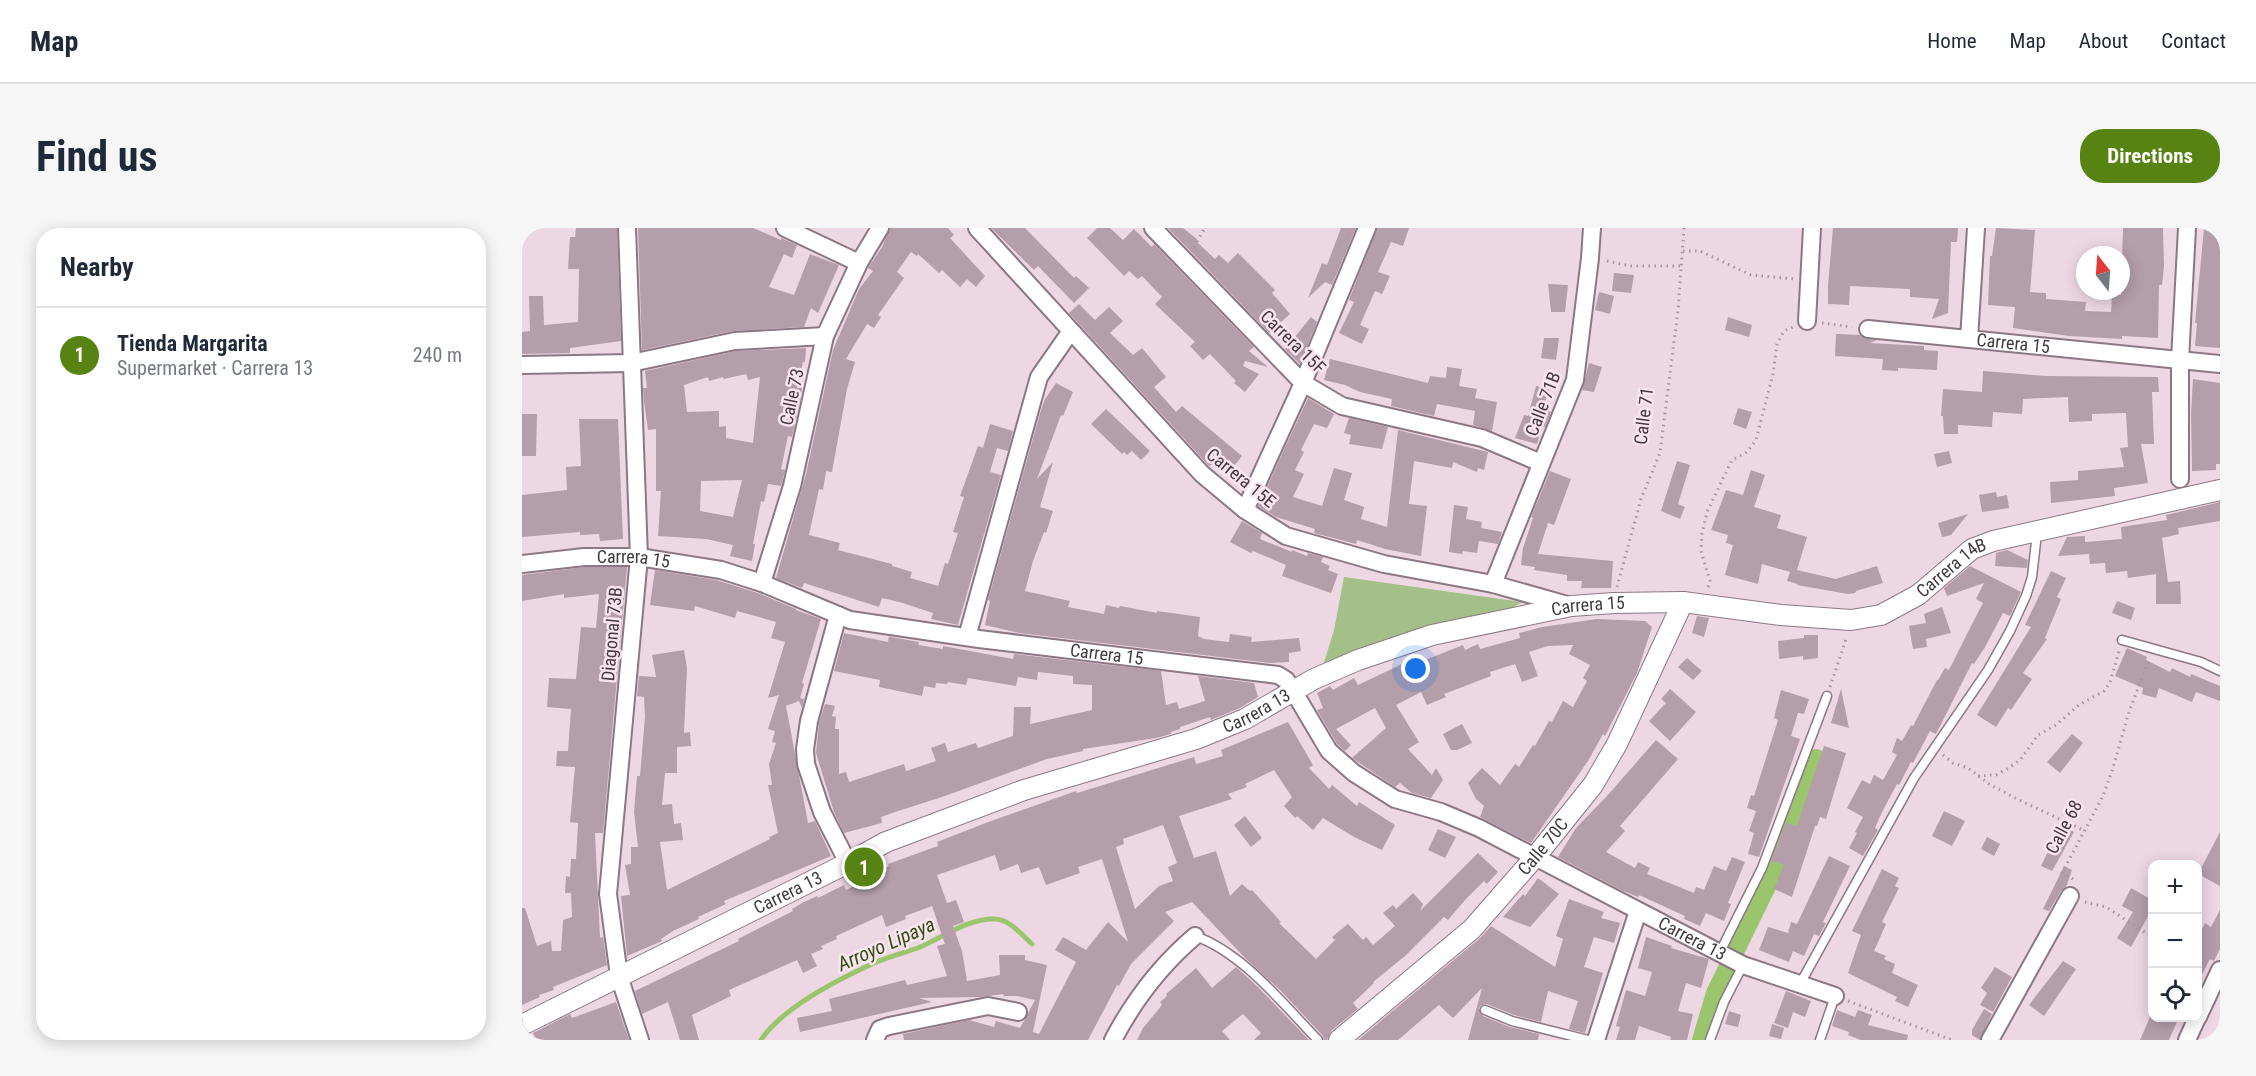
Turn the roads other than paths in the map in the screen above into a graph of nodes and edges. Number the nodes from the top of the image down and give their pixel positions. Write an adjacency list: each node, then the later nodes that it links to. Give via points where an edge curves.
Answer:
1 (627, 228): 18 (street, Diagonal 73B)
2 (785, 228): 11 (street)
3 (880, 228): 11 (street, Calle 73)
4 (977, 228): 14 (street, Carrera 15E)
5 (1153, 228): 21 (street, Carrera 15F)
6 (1367, 228): 21 (street)
7 (1592, 228): 22 (street, Calle 71B, via 1575,380)
8 (1812, 228): 12 (street)
9 (1976, 228): 16 (street)
10 (2187, 228): 17 (street)
11 (859, 263): 15 (street, Calle 73)
12 (1807, 321)
13 (1868, 329): 16 (street, Carrera 15)
14 (1071, 331): 25 (street, Carrera 15E, via 1202,474); 34 (street, via 1039,377)
15 (825, 336): 18 (street, via 735,341); 29 (street, Calle 73, via 792,486)
16 (1970, 339): 17 (street, Carrera 15)
17 (2180, 360): 20 (street, Carrera 15); 23 (street)
18 (631, 363): 19 (street); 27 (street, Diagonal 73B)
19 (522, 364)
20 (2220, 364)
21 (1303, 383): 22 (street, Carrera 15F, via 1342,406 1482,438); 25 (street)
22 (1541, 464): 30 (street, Calle 71B)
23 (2180, 479)
24 (2220, 490): 26 (street, Carrera 14B)
25 (1245, 510): 30 (street, Carrera 15E, via 1286,536 1384,564)
26 (2037, 532): 31 (street, Carrera 14B, via 1972,549 1918,595 1881,615 1851,620); 48 (lane, via 2032,577 2010,631 1914,778)
27 (639, 557): 28 (street, Carrera 15, via 584,557); 29 (street, Carrera 15, via 721,570); 47 (street, Diagonal 73B, via 608,894)
28 (522, 564)
29 (762, 583): 33 (street, Carrera 15)
30 (1493, 584): 32 (street, Carrera 15E)
31 (1683, 603): 32 (street, Carrera 15); 39 (street, Calle 70C, via 1617,744 1593,785)
32 (1571, 606): 37 (street, Carrera 15, via 1432,635 1358,660)
33 (838, 615): 34 (street, Carrera 15); 40 (street, via 805,749 822,812)
34 (967, 637): 37 (street, Carrera 15, via 1278,675)
35 (2122, 640): 36 (lane)
36 (2220, 671)
37 (1294, 692): 39 (street, Carrera 13, via 1329,751 1354,773 1395,799 1441,812); 40 (street, Carrera 13, via 1205,735 1024,790 885,842)
38 (1827, 696): 44 (lane, via 1757,882)
39 (1536, 856): 42 (street, Carrera 13); 59 (street, Calle 70C, via 1472,929)
40 (848, 863): 47 (street, Carrera 13)
41 (2070, 896): 64 (street)
42 (1638, 910): 44 (street, Carrera 13); 61 (street)
43 (1195, 936): 57 (street, via 1152,980); 58 (lane, via 1214,942 1236,960)
44 (1721, 953): 45 (street, Carrera 13)
45 (1741, 963): 48 (street, Carrera 13); 62 (lane)
46 (2220, 971): 50 (street)
47 (619, 976): 54 (street, Carrera 13); 55 (street, Diagonal 73B)
48 (1800, 984): 49 (street, Carrera 13)
49 (1835, 996): 63 (lane)
50 (2202, 1007)
51 (1485, 1010): 60 (lane, via 1512,1021)
52 (1018, 1012): 56 (street, via 995,1006 977,1008 889,1026 880,1029)
53 (2195, 1022): 65 (street)
54 (522, 1025)
55 (640, 1040)
56 (874, 1040)
57 (1113, 1040)
58 (1318, 1040)
59 (1339, 1040)
60 (1588, 1040)
61 (1596, 1040)
62 (1710, 1040)
63 (1820, 1040)
64 (1990, 1040)
65 (2187, 1040)

